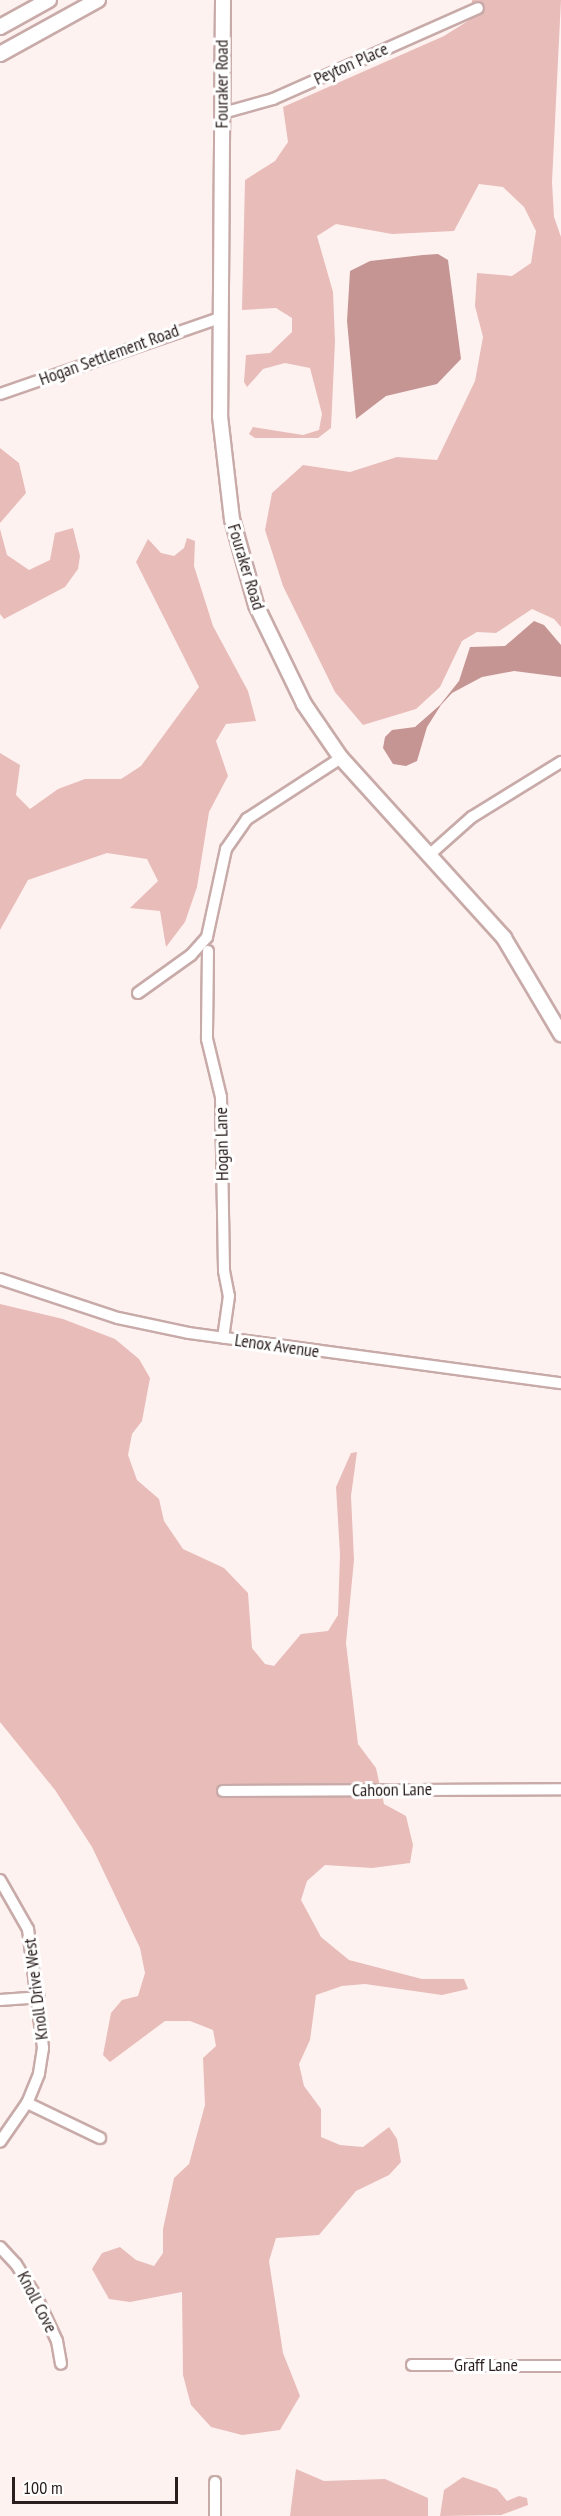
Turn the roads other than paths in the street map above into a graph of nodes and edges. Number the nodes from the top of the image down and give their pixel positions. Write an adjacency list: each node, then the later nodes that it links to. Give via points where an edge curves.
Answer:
1 (49, 0): 5 (main road)
2 (98, 0): 6 (main road)
3 (223, 0): 7 (main road, Fouraker Road)
4 (478, 8): 7 (street, Peyton Place, via 273,99)
5 (0, 27)
6 (0, 54)
7 (222, 113): 8 (main road, Fouraker Road)
8 (219, 318): 9 (street, Hogan Settlement Road); 10 (main road, Fouraker Road, via 220,416 238,545 256,605 285,667 304,704)
9 (0, 394)
10 (341, 758): 12 (main road, Fouraker Road); 14 (street, via 247,819 226,849 207,937 191,955)
11 (561, 762): 12 (street, via 472,817)
12 (428, 856): 15 (main road, Fouraker Road, via 504,938)
13 (208, 951): 17 (street, Hogan Lane, via 207,1039 221,1097 224,1271 229,1296)
14 (138, 993)
15 (561, 1034)
16 (0, 1279): 17 (street, Lenox Avenue, via 118,1318)
17 (223, 1338): 18 (street, Lenox Avenue)
18 (561, 1383)
19 (561, 1789): 20 (street, Cahoon Lane)
20 (223, 1791)
21 (0, 1880): 22 (street, Knoll Drive West, via 28,1929)
22 (39, 1997): 23 (street); 24 (street, Knoll Drive West, via 43,2048 39,2074)
23 (0, 2000)
24 (27, 2103): 25 (street); 26 (street, Knoll Drive West)
25 (100, 2138)
26 (0, 2142)
27 (0, 2247): 28 (street, Knoll Cove, via 33,2290 57,2341)
28 (61, 2364)
29 (412, 2365): 30 (street, Graff Lane)
30 (561, 2366)
31 (215, 2482): 32 (street)
32 (215, 2516)

